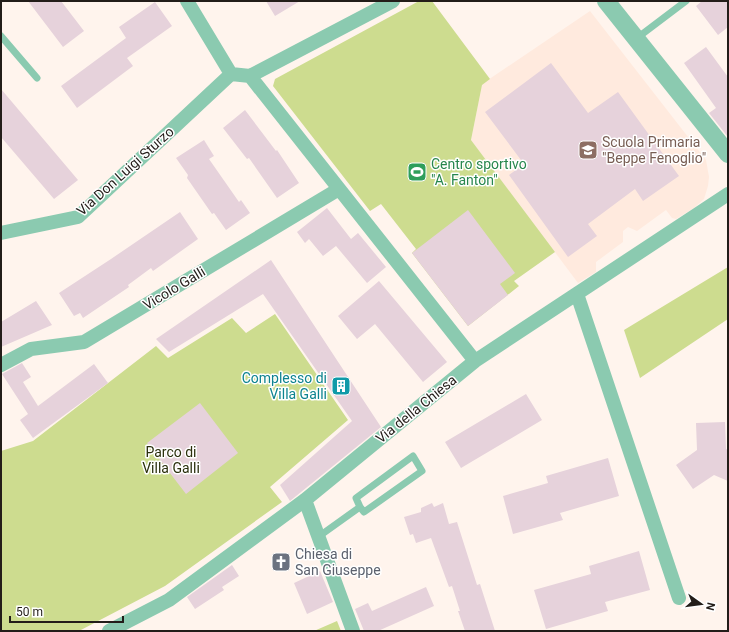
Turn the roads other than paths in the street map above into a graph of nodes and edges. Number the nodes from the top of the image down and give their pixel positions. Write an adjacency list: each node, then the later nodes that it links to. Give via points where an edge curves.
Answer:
1 (186, 1): 7 (street)
2 (394, 1): 8 (street)
3 (606, 1): 6 (street)
4 (686, 1): 6 (lane)
5 (1, 36): 9 (lane)
6 (636, 39): 10 (street)
7 (231, 74): 8 (street); 13 (street, Via Don Luigi Sturzo, via 78,217)
8 (250, 76): 11 (street)
9 (37, 78)
10 (728, 154)
11 (339, 188): 15 (street); 16 (street, Vicolo Galli, via 84,342 31,349)
12 (728, 194): 14 (street, Via della Chiesa)
13 (1, 233)
14 (577, 294): 15 (street, Via della Chiesa); 20 (street)
15 (475, 361): 17 (street, Via della Chiesa)
16 (1, 365)
17 (304, 500): 19 (street); 21 (street, Via della Chiesa, via 169,600)
18 (360, 507): 18 (lane, via 364,512 422,471 414,456 356,498); 19 (lane)
19 (318, 537): 22 (street)
20 (679, 598)
21 (110, 631)
22 (353, 631)

